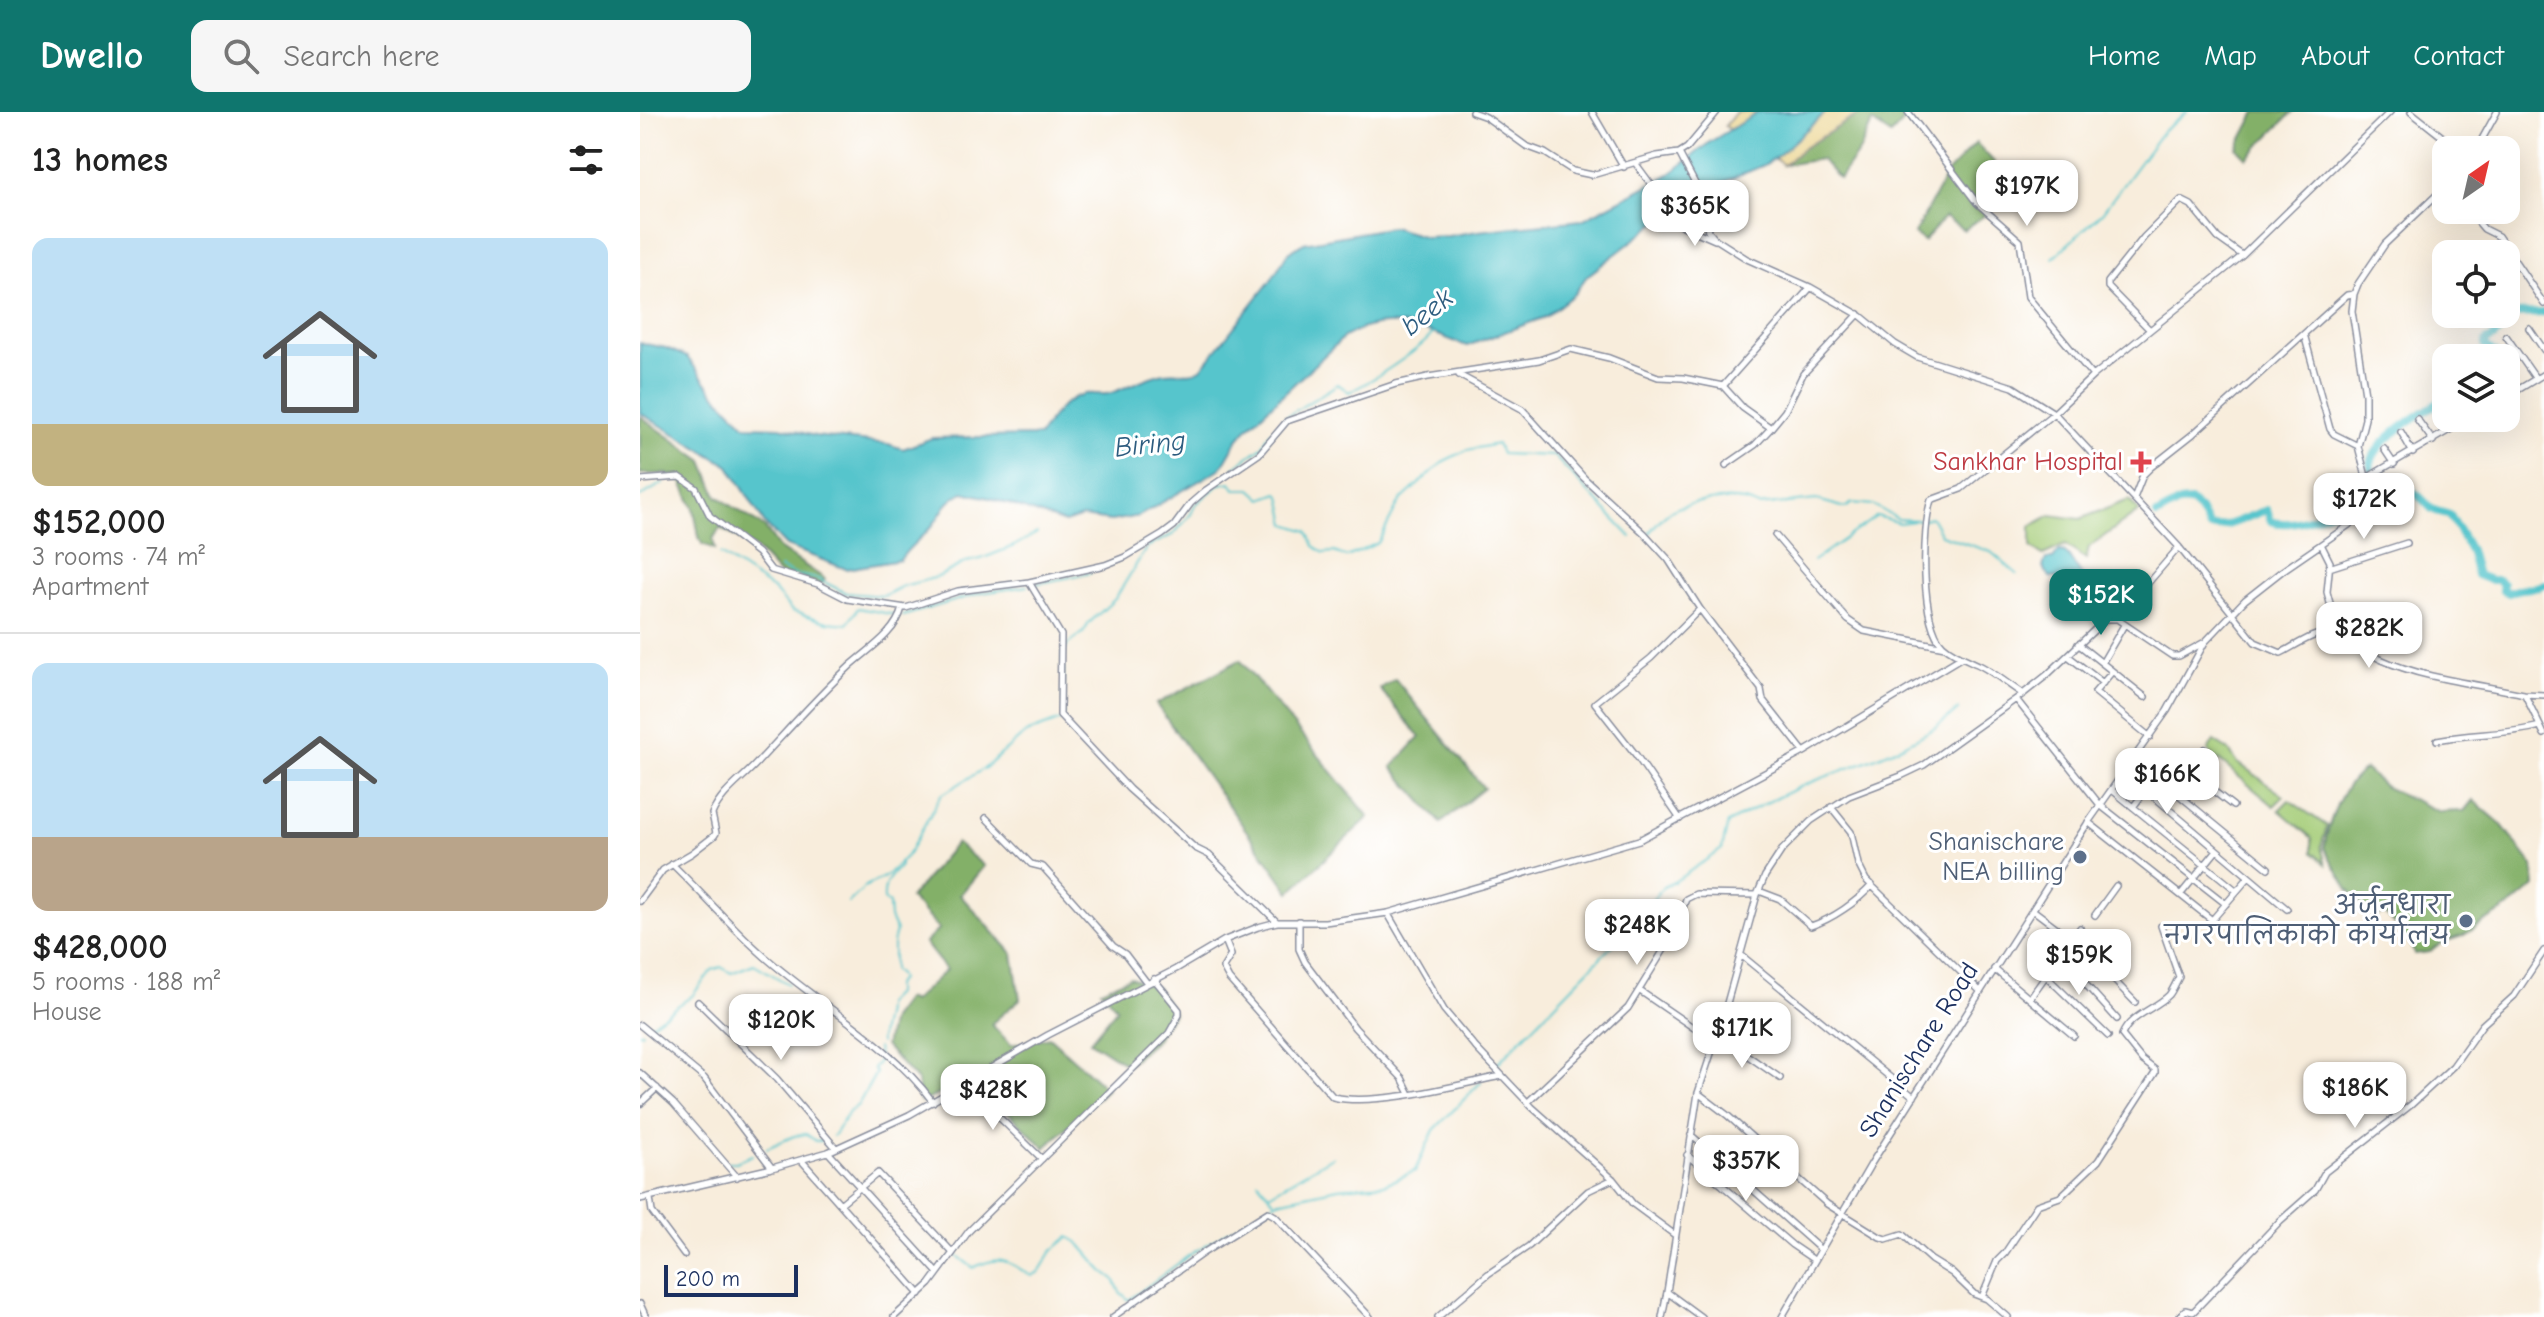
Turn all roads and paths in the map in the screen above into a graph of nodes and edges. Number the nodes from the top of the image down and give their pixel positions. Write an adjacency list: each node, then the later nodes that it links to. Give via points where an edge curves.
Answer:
1 (1472, 112): 12 (street, via 1573,171 1592,175)
2 (1592, 112): 12 (street)
3 (1717, 112): 10 (street)
4 (1908, 112): 28 (street, via 1977,203 2020,241 2028,297)
5 (2390, 112): 16 (street)
6 (2411, 112): 8 (street)
7 (2497, 112): 9 (street)
8 (2441, 136)
9 (2484, 136)
10 (1680, 156): 11 (street, via 1666,154); 15 (street, via 1702,197 1708,231)
11 (1635, 163): 12 (street); 15 (street, via 1681,225)
12 (1624, 167)
13 (2432, 199): 18 (street, via 2385,244)
14 (2480, 224): 19 (street, via 2498,236)
15 (1724, 244): 17 (street)
16 (2242, 256): 22 (street); 22 (street, via 2181,200 2108,282)
17 (1810, 287): 20 (street); 30 (street)
18 (2354, 294): 23 (street); 38 (street, via 2365,394)
19 (2544, 304)
20 (1859, 314): 32 (street, via 1917,357 2013,387); 34 (street, via 1803,374)
21 (2529, 328): 25 (street)
22 (2150, 330): 28 (street)
23 (2304, 334): 38 (street, via 2330,429); 45 (street, via 2151,467)
24 (2506, 336): 29 (street)
25 (2544, 350)
26 (1458, 374): 30 (street, via 1571,349 1658,377); 51 (street, via 1396,384 1287,421 1259,454 1206,490 1162,535 1105,565); 53 (street, via 1522,409 1668,559)
27 (2544, 374): 29 (street)
28 (2093, 376): 32 (street)
29 (2536, 379): 31 (street)
30 (1723, 386): 34 (street)
31 (2520, 389)
32 (2054, 413): 45 (street); 60 (street, via 1961,489 1931,500 1924,569 1937,638)
33 (2417, 419): 37 (street)
34 (1771, 428): 42 (street)
35 (2401, 432): 40 (street)
36 (2447, 432): 37 (street)
37 (2433, 441): 40 (street)
38 (2358, 446): 43 (street)
39 (2384, 449): 41 (street)
40 (2413, 453): 41 (street)
41 (2394, 464): 43 (street)
42 (1726, 465)
43 (2370, 477): 48 (street, Shanischare Road, via 2365,514)
44 (640, 480): 52 (street, via 680,477 690,483 710,516 776,573 818,584 847,599)
45 (2134, 498): 49 (street)
46 (1775, 535): 60 (street, via 1848,620 1864,631)
47 (2407, 543): 50 (street)
48 (2322, 546): 50 (street); 54 (street, Shanischare Road)
49 (2179, 547): 54 (street); 55 (street)
50 (2329, 568): 57 (street, via 2327,592)
51 (1029, 582): 52 (street, via 958,591); 106 (street, via 1061,635 1060,715 1129,789 1209,855)
52 (902, 608): 89 (street, via 889,631 729,788 712,814 714,836)
53 (1700, 609): 76 (street); 86 (street, via 1595,703)
54 (2233, 612): 57 (street, via 2255,642 2277,652 2322,633); 58 (street, Shanischare Road)
55 (2117, 619): 56 (street); 59 (street, via 2098,624)
56 (2124, 625): 58 (street, via 2172,656); 63 (street)
57 (2338, 633): 67 (street, via 2392,664)
58 (2205, 642): 73 (street, Shanischare Road)
59 (2078, 644): 61 (street); 63 (street)
60 (1945, 647): 62 (street)
61 (2068, 656): 65 (street); 66 (street)
62 (1962, 657): 66 (street); 76 (street)
63 (2102, 663): 64 (street)
64 (2112, 672): 65 (street); 69 (street)
65 (2103, 683): 73 (street, via 2095,692)
66 (2023, 694): 70 (street)
67 (2524, 694): 68 (street); 71 (street)
68 (2544, 695)
69 (2145, 697)
70 (2016, 699): 81 (street); 83 (street, via 1924,765)
71 (2540, 726): 72 (street); 74 (street)
72 (2544, 734)
73 (2150, 737): 77 (street, Shanischare Road)
74 (2437, 740)
75 (2205, 749): 78 (street)
76 (1804, 752): 86 (street)
77 (2135, 759): 79 (street, Shanischare Road); 80 (street)
78 (2189, 772): 80 (street); 82 (street)
79 (2112, 790): 81 (street, Shanischare Road); 84 (street)
80 (2176, 791): 91 (street)
81 (2100, 805): 87 (street, Shanischare Road); 93 (street)
82 (2233, 806)
83 (1831, 807): 94 (street, via 1851,832 1862,873); 97 (street, via 1782,850)
84 (2133, 807): 88 (street, via 2146,790); 90 (street)
85 (986, 818): 116 (street, via 1031,864 1046,870)
86 (1680, 819): 103 (street, via 1639,840)
87 (2088, 822): 98 (street); 102 (street, Shanischare Road)
88 (2217, 850): 90 (street); 92 (street)
89 (672, 864): 99 (street); 135 (street, via 763,956 882,1051)
90 (2205, 864): 93 (street); 96 (street)
91 (2268, 868)
92 (2249, 877): 96 (street); 101 (street)
93 (2193, 878): 98 (street); 100 (street)
94 (1872, 885): 97 (street, via 1854,902 1811,926 1780,899); 118 (street)
95 (2116, 886): 104 (street)
96 (2237, 891): 100 (street)
97 (1758, 893): 112 (street); 117 (street, via 1696,894 1686,899 1673,935)
98 (2181, 894): 100 (street, via 2212,920)
99 (640, 901)
100 (2226, 904)
101 (2287, 909)
102 (2033, 910): 109 (street); 114 (street, Shanischare Road)
103 (1388, 913): 105 (street); 128 (street, via 1444,1010)
104 (2095, 915)
105 (1299, 921): 106 (street); 133 (street, via 1299,949 1305,962)
106 (1277, 922): 110 (street)
107 (2161, 926): 160 (street, via 2179,977 2169,994 2122,1035 2155,1073 2098,1161 2060,1197 2037,1205 1997,1261)
108 (2080, 928): 109 (street)
109 (2072, 939): 113 (street); 121 (street)
110 (1225, 940): 116 (street); 133 (street, via 1231,955 1223,968 1229,979 1333,1097)
111 (2544, 951): 171 (street, via 2514,996 2482,1025 2453,1066 2325,1172 2315,1190 2193,1312 2185,1310)
112 (1741, 955): 126 (street); 134 (street)
113 (2060, 956): 115 (street); 122 (street)
114 (1994, 969): 118 (street, Shanischare Road); 119 (street)
115 (2046, 976): 119 (street); 125 (street)
116 (1150, 981): 130 (street); 142 (street, via 1179,1010 1169,1033)
117 (1640, 991): 126 (street); 136 (street, via 1612,1026)
118 (1980, 991): 134 (street, Shanischare Road)
119 (2030, 998): 124 (street)
120 (698, 1002): 139 (street, via 777,1079)
121 (2135, 1002)
122 (2117, 1019)
123 (640, 1025): 144 (street, via 704,1078)
124 (2074, 1036)
125 (2108, 1036)
126 (1717, 1038): 129 (street); 132 (street)
127 (640, 1073): 131 (street)
128 (1502, 1076): 133 (street); 136 (street)
129 (1780, 1078)
130 (965, 1084): 135 (street); 142 (street)
131 (657, 1088): 137 (street); 145 (street)
132 (1698, 1093): 138 (street); 151 (street)
133 (1410, 1094)
134 (1914, 1097): 151 (street, Shanischare Road)
135 (933, 1102): 139 (street)
136 (1528, 1102): 146 (street)
137 (640, 1104)
138 (1691, 1134): 141 (street); 153 (street)
139 (836, 1148): 140 (street)
140 (828, 1152): 143 (street); 147 (street)
141 (1687, 1155): 152 (street); 156 (street)
142 (1042, 1159): 154 (street)
143 (802, 1161): 144 (street); 150 (street)
144 (772, 1168): 145 (street)
145 (737, 1177): 148 (street)
146 (1613, 1179): 152 (street, via 1633,1204); 166 (street, via 1588,1191 1529,1246)
147 (861, 1188): 150 (street); 154 (street, via 881,1175); 157 (street)
148 (650, 1198): 149 (street); 155 (street, via 656,1218)
149 (640, 1199)
150 (840, 1204): 159 (street)
151 (1841, 1215): 153 (street, Shanischare Road); 160 (street, via 1886,1239 1902,1234)
152 (1675, 1235): 158 (street)
153 (1821, 1250): 156 (street, Shanischare Road)
154 (952, 1252): 157 (street)
155 (684, 1255)
156 (1814, 1260): 169 (street, Shanischare Road)
157 (937, 1272): 159 (street)
158 (1667, 1292): 167 (street); 168 (street)
159 (920, 1294): 163 (street)
160 (1982, 1297): 170 (street)
161 (640, 1304): 162 (street)
162 (646, 1317)
163 (894, 1317)
164 (1113, 1317): 165 (street, via 1268,1212)
165 (1370, 1317)
166 (1438, 1317)
167 (1662, 1317)
168 (1701, 1317)
169 (1782, 1317)
170 (2008, 1317)
171 (2179, 1317)

